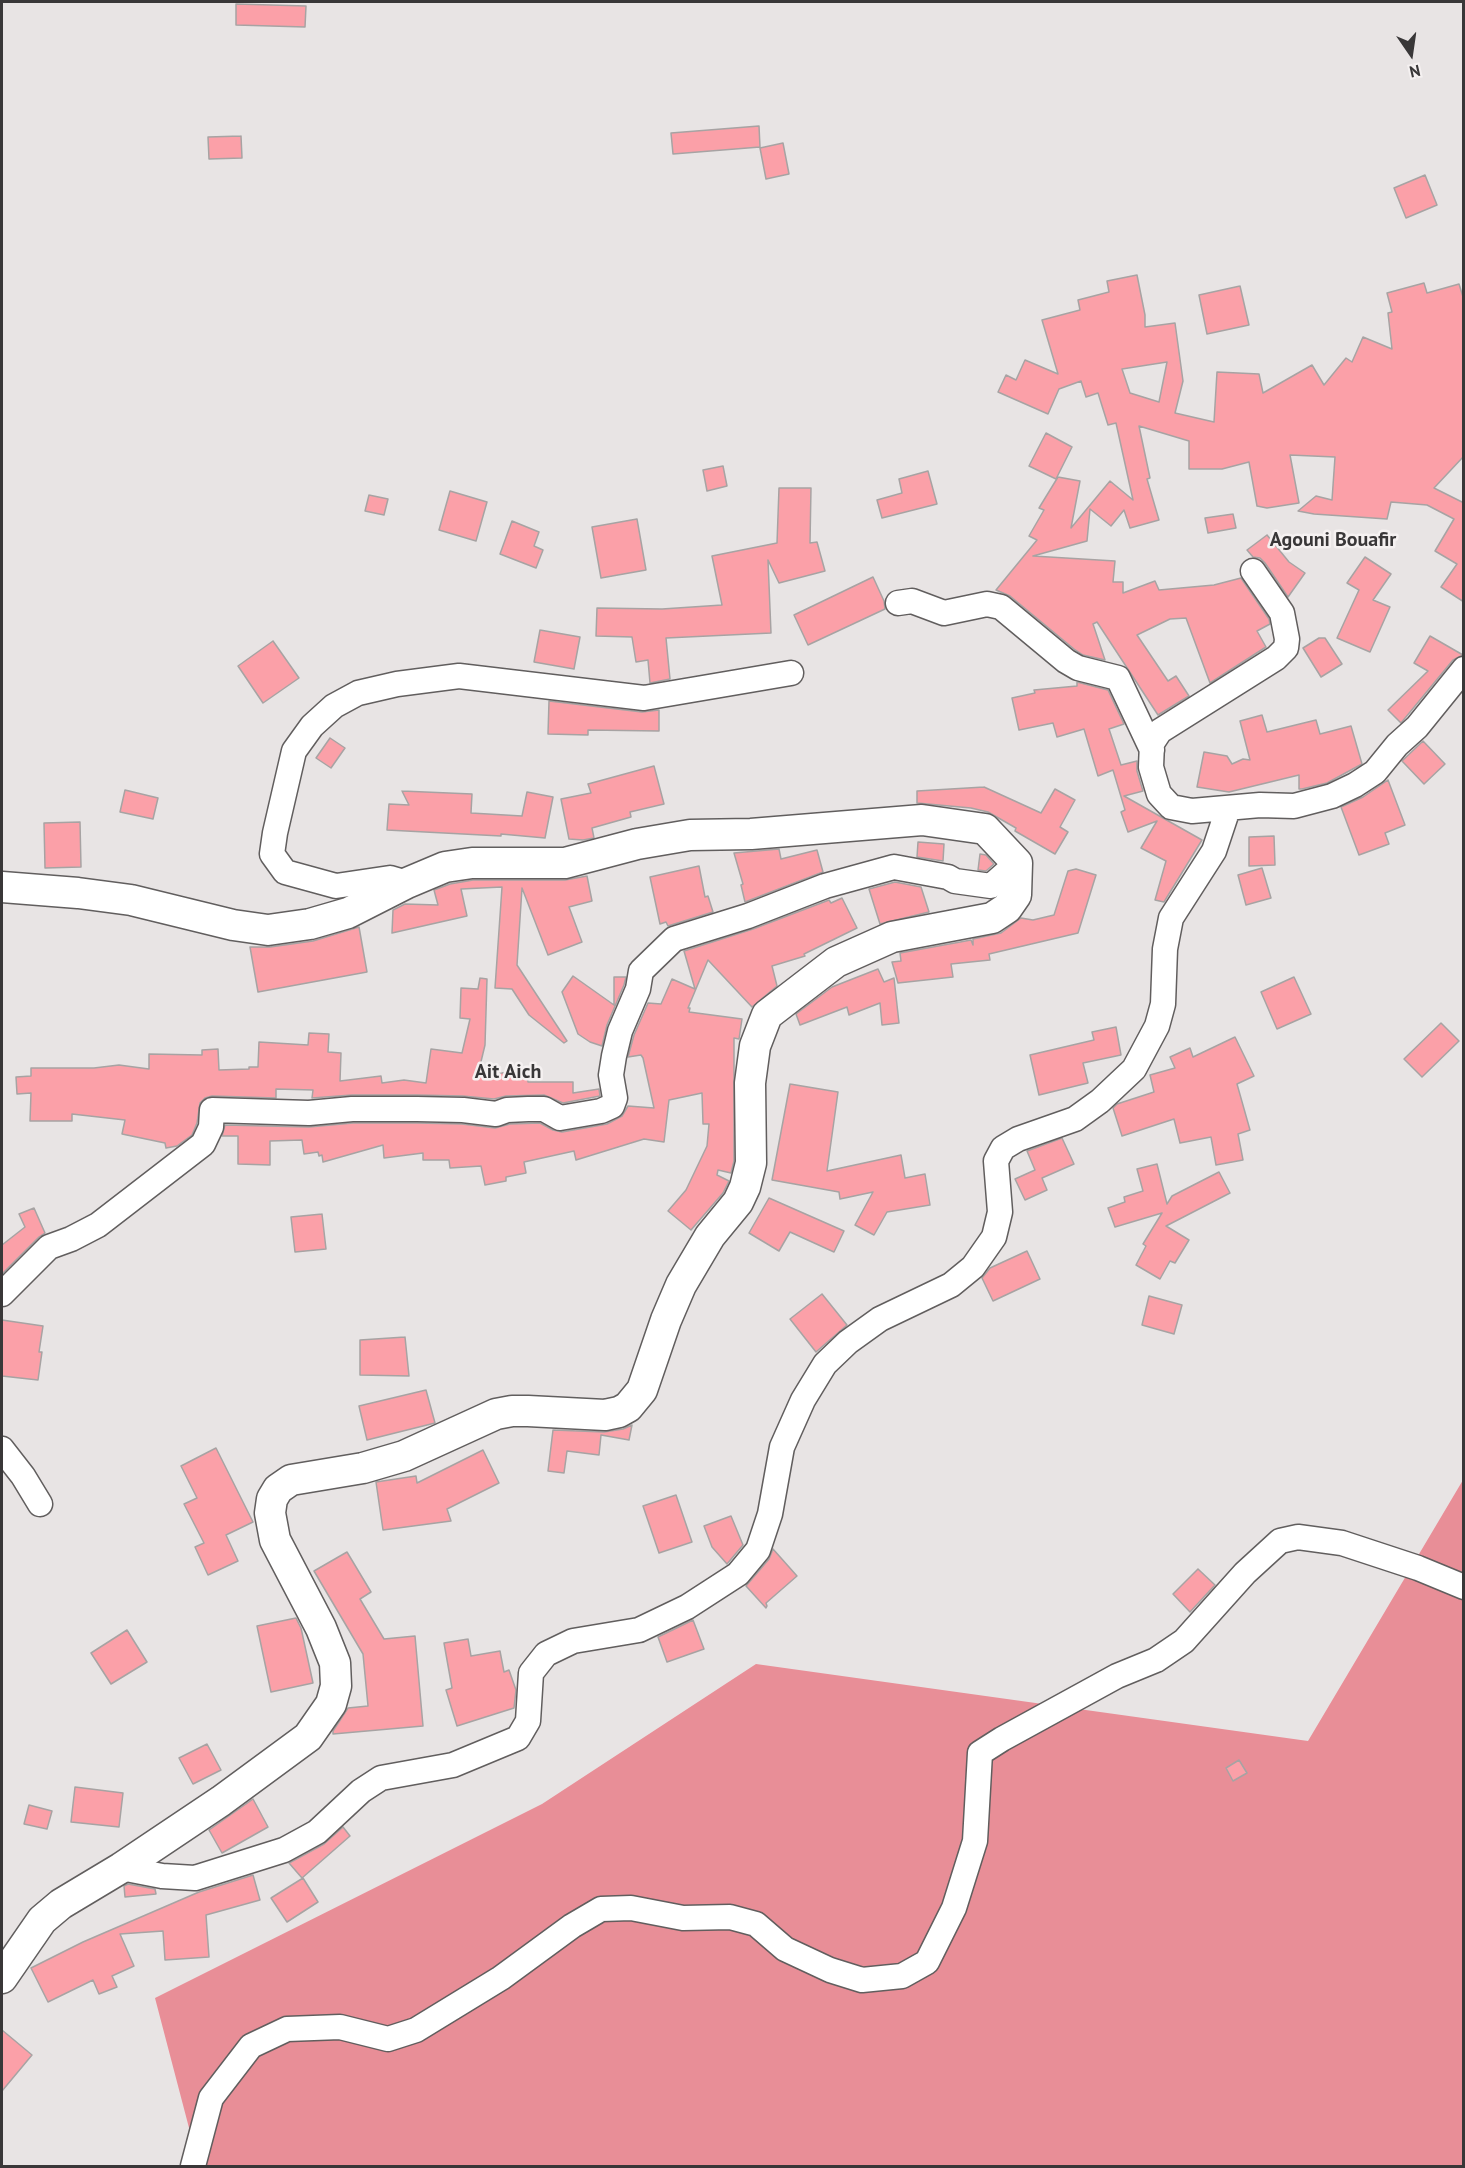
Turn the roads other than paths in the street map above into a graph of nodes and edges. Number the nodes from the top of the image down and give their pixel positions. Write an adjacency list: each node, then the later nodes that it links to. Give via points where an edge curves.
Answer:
1 (1253, 571): 5 (street, via 1282,613 1286,648 1160,731)
2 (898, 603): 5 (street, via 912,601 944,614 987,604 1001,607 1066,661 1118,678)
3 (1464, 669): 6 (street, via 1375,772 1355,785 1294,806)
4 (791, 673): 8 (street, via 644,698 459,676 358,693 333,706 294,751 272,855 285,872 336,886 390,878)
5 (1152, 750): 6 (street, via 1150,767 1159,794 1172,807 1192,811)
6 (1228, 809): 14 (street, via 1214,851 1170,918 1163,1004 1157,1026 1134,1069 1075,1119 1018,1138 1003,1148 996,1161 1000,1212 994,1238 973,1267 951,1285 880,1319 825,1364 802,1400 782,1447 770,1514 758,1550 738,1574 687,1607 639,1630 573,1641 546,1654 531,1673 528,1721 519,1738 453,1765 381,1778 316,1833 284,1850 195,1878)
7 (1017, 863): 8 (main road, via 986,829 922,820 690,835 565,863 472,863 445,867); 10 (street, via 991,886 894,867 825,886 674,939 641,971 614,1056 611,1075 615,1098 612,1106 601,1110 560,1118 544,1109 528,1108 496,1114 417,1109 309,1113 212,1110 211,1128 203,1144 98,1225 49,1247); 14 (main road, via 1016,896 992,918 892,937 837,962 767,1015 755,1046 750,1083 751,1163 745,1187 681,1285 642,1390 628,1407 605,1415 528,1411 496,1414 404,1455 363,1468 291,1480 278,1489 270,1513 275,1540 335,1663 336,1686 331,1704 308,1737)
8 (407, 883): 9 (main road, via 348,913 268,930 131,900)
9 (2, 887)
10 (2, 1294)
11 (2, 1449): 12 (street)
12 (40, 1504)
13 (1464, 1587): 16 (street, via 1342,1543 1298,1537 1280,1541 1245,1573 1184,1641 980,1753 975,1840 954,1908 927,1962 902,1976 862,1980 830,1970 785,1949 756,1924 730,1917 683,1918 631,1908 602,1909 416,2030 388,2039 340,2027 287,2029 251,2046 211,2098)
14 (121, 1868): 15 (main road, via 42,1920)
15 (2, 1978)
16 (193, 2166)

